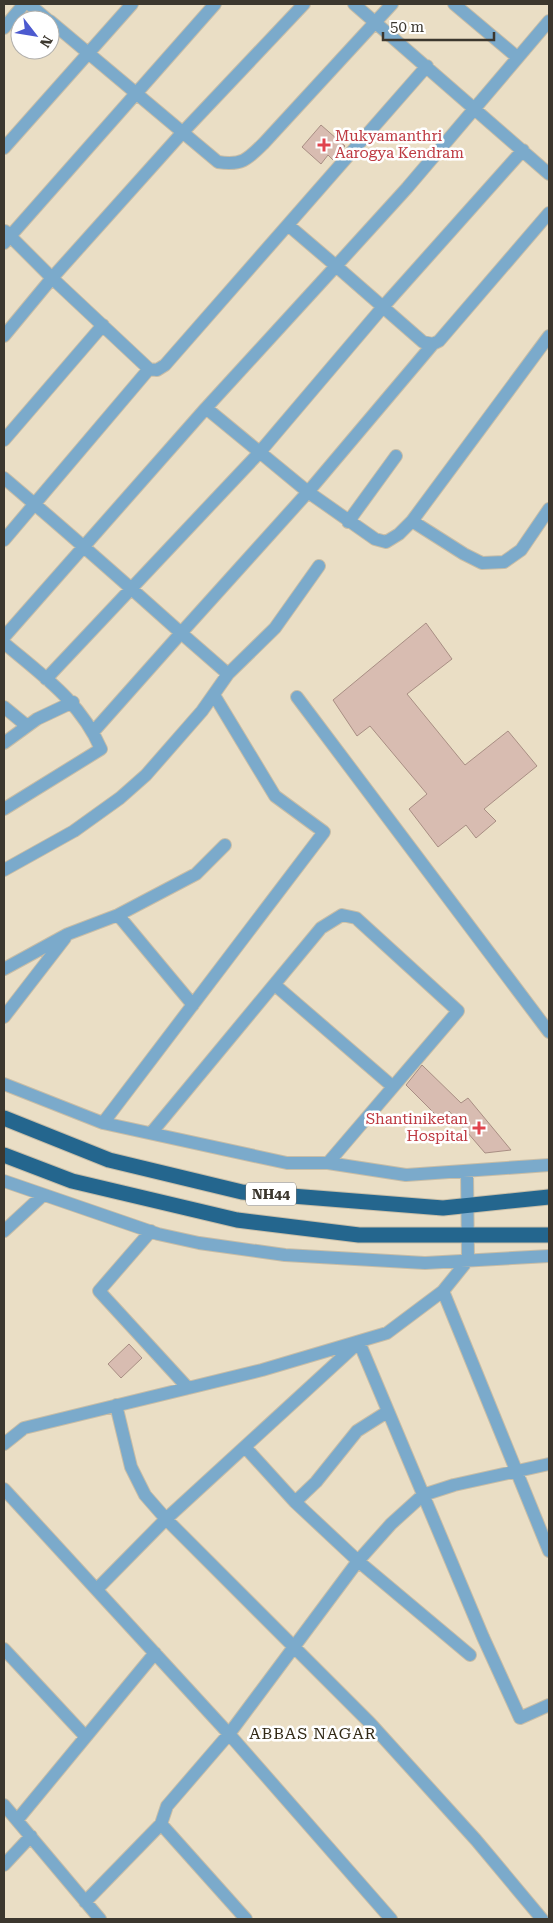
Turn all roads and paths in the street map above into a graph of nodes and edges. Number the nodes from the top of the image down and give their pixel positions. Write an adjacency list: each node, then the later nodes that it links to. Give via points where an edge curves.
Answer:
1 (24, 4): 10 (street)
2 (132, 4): 12 (street)
3 (215, 4): 15 (street)
4 (304, 4): 17 (street)
5 (354, 4): 9 (street)
6 (392, 4): 9 (street)
7 (454, 4): 13 (street)
8 (549, 21): 13 (street)
9 (375, 22): 14 (street); 17 (street, via 246,161 218,162)
10 (4, 28)
11 (60, 30): 12 (street)
12 (88, 53): 15 (street); 18 (street)
13 (517, 57): 16 (street)
14 (427, 66): 16 (street); 22 (street)
15 (134, 94): 17 (street); 23 (street)
16 (474, 108): 19 (street); 24 (street)
17 (182, 134): 25 (street)
18 (4, 148)
19 (523, 150): 20 (street); 26 (street)
20 (549, 174)
21 (549, 213): 30 (street, via 439,341)
22 (288, 225): 24 (street); 31 (street, via 165,365 157,370)
23 (6, 236): 25 (street)
24 (336, 266): 26 (street); 32 (street)
25 (52, 278): 27 (street); 28 (street)
26 (382, 308): 30 (street, via 423,342); 34 (street)
27 (103, 325): 31 (street); 33 (street)
28 (4, 336)
29 (549, 336): 40 (street)
30 (433, 344): 37 (street)
31 (149, 369): 38 (street)
32 (206, 408): 34 (street); 43 (street)
33 (4, 440)
34 (258, 453): 37 (street); 45 (street)
35 (396, 456): 41 (street)
36 (4, 478): 38 (street)
37 (308, 492): 41 (street); 46 (street)
38 (36, 505): 42 (street); 43 (street)
39 (549, 509): 40 (street, via 521,550 504,562 482,563)
40 (412, 520): 41 (street, via 386,542)
41 (348, 522)
42 (4, 540)
43 (84, 548): 45 (street); 47 (street)
44 (318, 566): 49 (street, via 274,628)
45 (131, 588): 46 (street); 50 (street)
46 (181, 633): 49 (street); 56 (street)
47 (4, 637)
48 (4, 643): 50 (street)
49 (228, 674): 51 (street)
50 (46, 679): 53 (street)
51 (214, 695): 60 (street, via 158,762 120,798 74,831); 65 (street, via 274,796 324,832)
52 (297, 697): 67 (street)
53 (73, 702): 55 (street); 56 (street)
54 (4, 707): 55 (street)
55 (27, 726): 57 (street)
56 (93, 732): 58 (street, via 101,750)
57 (4, 742)
58 (4, 809)
59 (225, 846): 61 (street, via 196,874)
60 (4, 870)
61 (118, 915): 62 (street); 65 (street)
62 (68, 934): 63 (street); 66 (street)
63 (4, 969)
64 (275, 985): 69 (street); 69 (street, via 321,928 342,915 356,918 458,1011); 72 (street)
65 (193, 1005): 71 (street)
66 (4, 1017)
67 (549, 1032)
68 (4, 1084): 71 (street)
69 (392, 1086): 74 (street)
70 (4, 1118): 80 (highway, NH44, via 109,1160 242,1192 443,1208)
71 (103, 1123): 72 (street)
72 (152, 1132): 74 (street, via 288,1163)
73 (4, 1154): 84 (highway, NH44, via 72,1181 237,1220 359,1235)
74 (328, 1163): 76 (street, via 406,1175)
75 (549, 1165): 76 (street)
76 (467, 1172): 80 (street)
77 (4, 1182): 78 (street)
78 (42, 1196): 81 (street); 82 (street)
79 (549, 1198): 80 (highway, NH44)
80 (467, 1206): 84 (street)
81 (4, 1231)
82 (151, 1231): 86 (street, via 199,1243 285,1255 425,1263); 89 (street, via 99,1291)
83 (549, 1235): 84 (highway, NH44)
84 (468, 1236): 86 (street)
85 (549, 1256): 86 (street)
86 (468, 1260): 87 (street)
87 (443, 1292): 88 (street, via 387,1333); 95 (street)
88 (359, 1342): 89 (street); 91 (street); 93 (street)
89 (188, 1388): 90 (street)
90 (116, 1405): 92 (street, via 24,1428); 99 (street, via 131,1467 146,1495)
91 (388, 1412): 97 (street); 98 (street, via 358,1431)
92 (4, 1444)
93 (245, 1447): 98 (street); 99 (street)
94 (549, 1464): 95 (street)
95 (515, 1471): 97 (street); 100 (street)
96 (4, 1489): 102 (street)
97 (423, 1495): 101 (street); 107 (street, via 520,1718)
98 (295, 1502): 101 (street)
99 (166, 1520): 102 (street); 103 (street)
100 (549, 1551)
101 (358, 1561): 103 (street); 106 (street)
102 (97, 1589): 105 (street)
103 (295, 1647): 108 (street); 119 (street, via 390,1745)
104 (4, 1649): 109 (street)
105 (155, 1653): 108 (street); 109 (street)
106 (470, 1656)
107 (549, 1704)
108 (229, 1734): 112 (street, via 167,1806); 118 (street)
109 (85, 1736): 111 (street)
110 (4, 1805): 111 (street)
111 (18, 1819): 113 (street)
112 (161, 1824): 115 (street); 117 (street)
113 (31, 1836): 114 (street); 115 (street)
114 (4, 1865)
115 (85, 1902): 116 (street)
116 (100, 1919)
117 (246, 1919)
118 (391, 1919)
119 (542, 1919)

